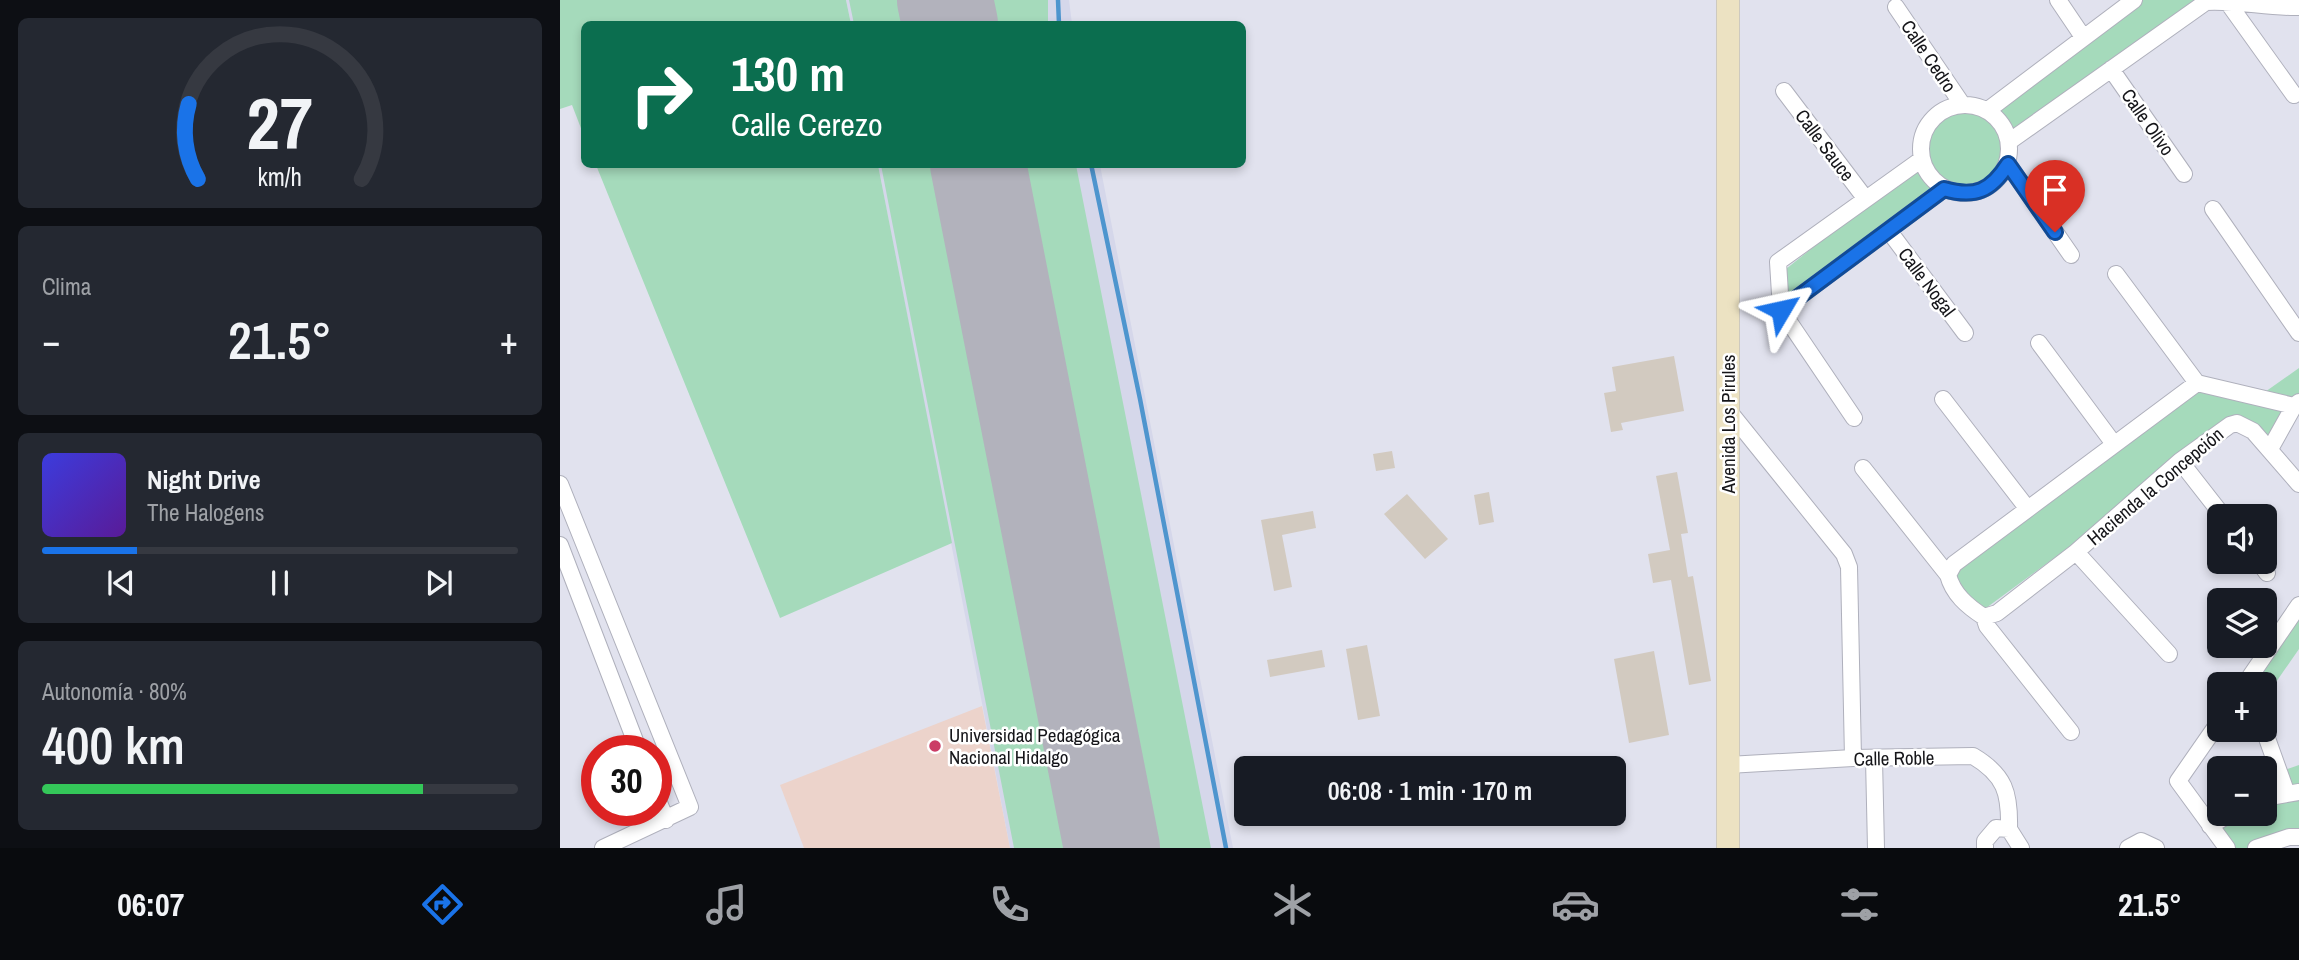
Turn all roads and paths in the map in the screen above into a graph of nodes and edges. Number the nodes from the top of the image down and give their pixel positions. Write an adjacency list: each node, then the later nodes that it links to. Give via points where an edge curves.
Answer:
1 (1728, 0): 30 (street, Avenida Los Pirules)
2 (2058, 0): 7 (street)
3 (2134, 0): 7 (street)
4 (2226, 0): 6 (street, via 2269,8); 8 (street, via 2206,2); 10 (street)
5 (1896, 7): 11 (street, Calle Cedro)
6 (2299, 7)
7 (2083, 37): 12 (street)
8 (2111, 69): 13 (street); 16 (street, Calle Olivo)
9 (1784, 91): 18 (street, Calle Sauce)
10 (2294, 95)
11 (1962, 104): 12 (street); 14 (street, via 1944,110 1930,122 1922,140)
12 (1988, 110): 13 (street)
13 (2010, 141): 15 (street)
14 (1922, 159): 17 (street, via 1930,177); 18 (street)
15 (2008, 164): 17 (street, via 1997,181 1981,191 1962,194); 21 (street)
16 (2184, 174)
17 (1944, 189): 20 (street)
18 (1865, 198): 23 (street, via 1778,261)
19 (2213, 209): 25 (street)
20 (1889, 231): 23 (street); 24 (street, Calle Nogal)
21 (2071, 255)
22 (2116, 274): 27 (street)
23 (1781, 310): 31 (street)
24 (1965, 333)
25 (2299, 333)
26 (2039, 343): 32 (street)
27 (2197, 383): 29 (street); 32 (street)
28 (1943, 399): 39 (street)
29 (2296, 404): 33 (street)
30 (1728, 410): 53 (street, via 1844,554 1849,567); 56 (street, Avenida Los Pirules)
31 (1854, 418)
32 (2114, 444): 39 (street)
33 (2270, 449): 34 (street, Hacienda la Concepción, via 2253,431 2237,423 2221,429); 37 (street)
34 (2180, 461): 38 (street); 41 (street, Hacienda la Concepción)
35 (1863, 468): 43 (street)
36 (560, 484): 40 (street)
37 (2299, 484)
38 (2214, 504)
39 (2027, 508): 43 (street, via 1954,564)
40 (588, 552): 42 (street); 50 (street)
41 (2076, 552): 45 (street, Hacienda la Concepción); 46 (street)
42 (562, 556): 49 (street)
43 (1948, 575): 45 (street, via 1952,589)
44 (2299, 605): 47 (street)
45 (1984, 617): 48 (street)
46 (2169, 654)
47 (2254, 672)
48 (2071, 732)
49 (633, 735)
50 (661, 735)
51 (2207, 739): 59 (street, via 2178,781)
52 (2270, 742): 57 (street)
53 (1853, 758): 54 (street, Calle Roble); 56 (street, Calle Roble)
54 (1874, 759): 62 (street, Calle Roble, via 1973,756 2003,781); 66 (street)
55 (672, 762): 58 (street, via 690,807)
56 (1728, 765): 65 (street, Avenida Los Pirules)
57 (2293, 793)
58 (672, 817)
59 (2207, 822)
60 (652, 826): 64 (street)
61 (2210, 826): 71 (street)
62 (2009, 829): 67 (street, via 1996,828); 68 (street)
63 (2299, 836): 72 (street)
64 (603, 848)
65 (1728, 848)
66 (1876, 848)
67 (1985, 848)
68 (2021, 848)
69 (2128, 848): 70 (street, via 2141,841)
70 (2157, 848)
71 (2227, 848)
72 (2256, 848)

